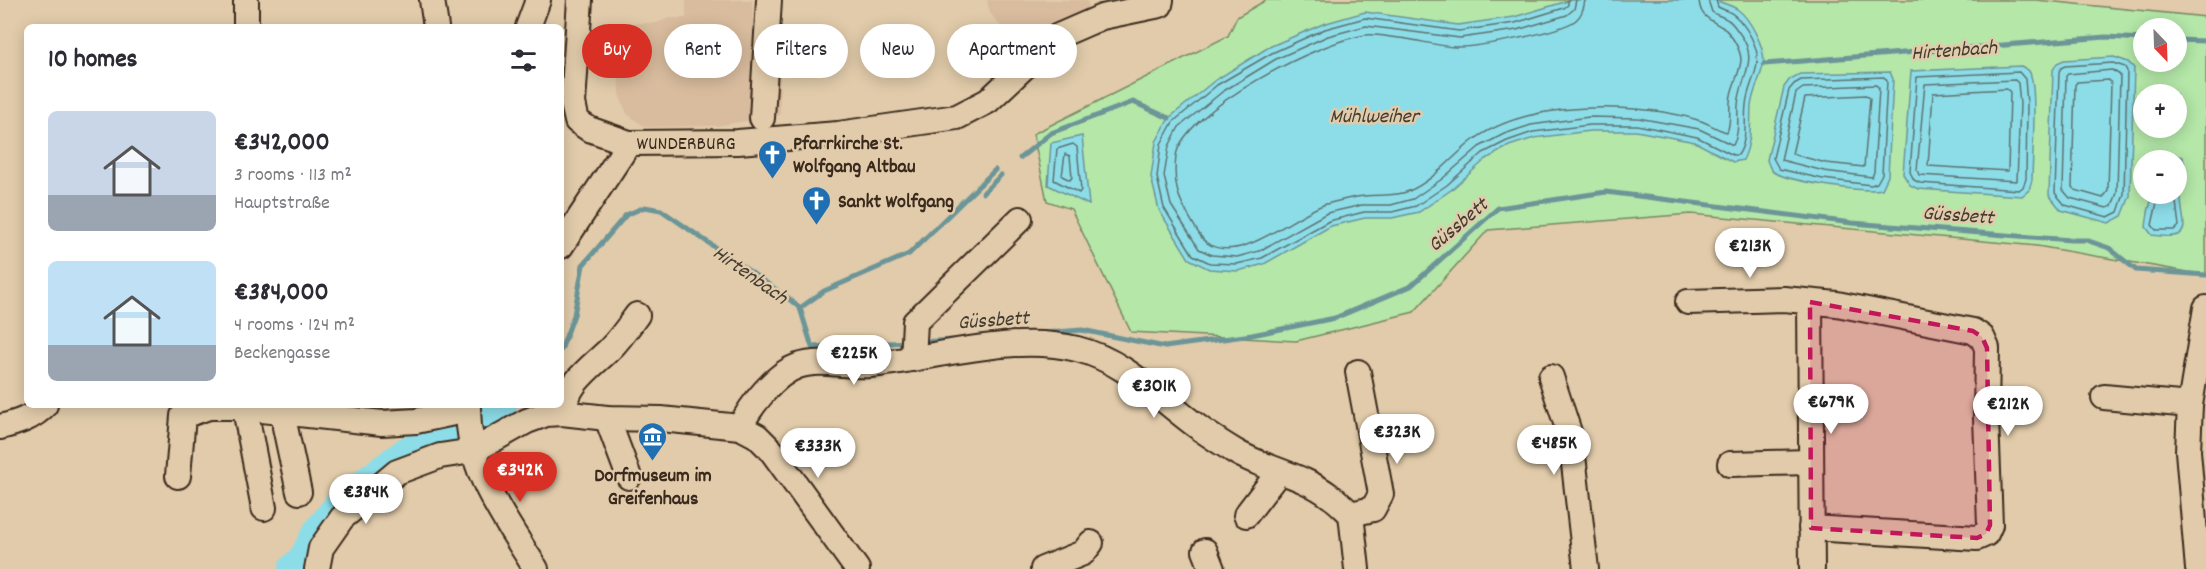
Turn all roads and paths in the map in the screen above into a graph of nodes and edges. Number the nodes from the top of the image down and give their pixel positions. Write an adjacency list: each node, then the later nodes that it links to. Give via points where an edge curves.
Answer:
1 (246, 0): 7 (street)
2 (432, 0): 8 (street)
3 (538, 0): 9 (street)
4 (580, 0): 11 (street, WUNDERBURG, via 573,103 577,121)
5 (769, 0): 10 (street)
6 (1161, 0): 11 (street, WUNDERBURG, via 1160,5 1102,17 1056,37 988,101 957,117 775,140)
7 (246, 24)
8 (436, 24)
9 (529, 24)
10 (762, 118)
11 (629, 143): 13 (street)
12 (1020, 219): 18 (street, via 915,322)
13 (564, 241)
14 (1810, 302): 15 (street, via 1784,299); 35 (street); 44 (street, via 1973,331 1982,337 1987,348 1990,525 1986,534 1977,538)
15 (1688, 303)
16 (2206, 308): 23 (street)
17 (638, 315): 22 (street, via 612,347 573,383)
18 (913, 348): 34 (street, via 868,365 800,365 785,372 749,408); 37 (street, via 961,351 1035,343 1077,349 1132,374 1198,427 1238,453)
19 (1358, 372): 42 (street, via 1381,494 1373,509)
20 (1551, 377): 51 (street, via 1571,438)
21 (2104, 397): 23 (street)
22 (564, 404)
23 (2190, 405): 53 (street, via 2188,451)
24 (42, 408): 33 (street, via 37,414)
25 (206, 408): 38 (street, via 183,416)
26 (238, 408): 41 (street)
27 (245, 408): 30 (street)
28 (563, 408): 29 (street)
29 (562, 413): 31 (street); 32 (street, via 527,421)
30 (286, 414): 32 (street, via 382,423); 40 (street, via 285,427)
31 (607, 418): 34 (street); 39 (street)
32 (470, 425): 46 (street, via 440,456 397,472 342,518 321,548); 47 (street, via 485,486)
33 (0, 427)
34 (740, 427): 48 (street, via 771,450)
35 (1810, 462): 36 (street); 44 (street)
36 (1730, 464)
37 (1280, 472): 42 (street, via 1330,495); 43 (street)
38 (178, 476)
39 (629, 477)
40 (299, 492)
41 (264, 508)
42 (1350, 514): 50 (street)
43 (1246, 515)
44 (1811, 528): 52 (street)
45 (1091, 543): 49 (street, via 1083,553)
46 (317, 569)
47 (536, 569)
48 (857, 569)
49 (1043, 569)
50 (1357, 569)
51 (1586, 569)
52 (1812, 569)
53 (2198, 569)

